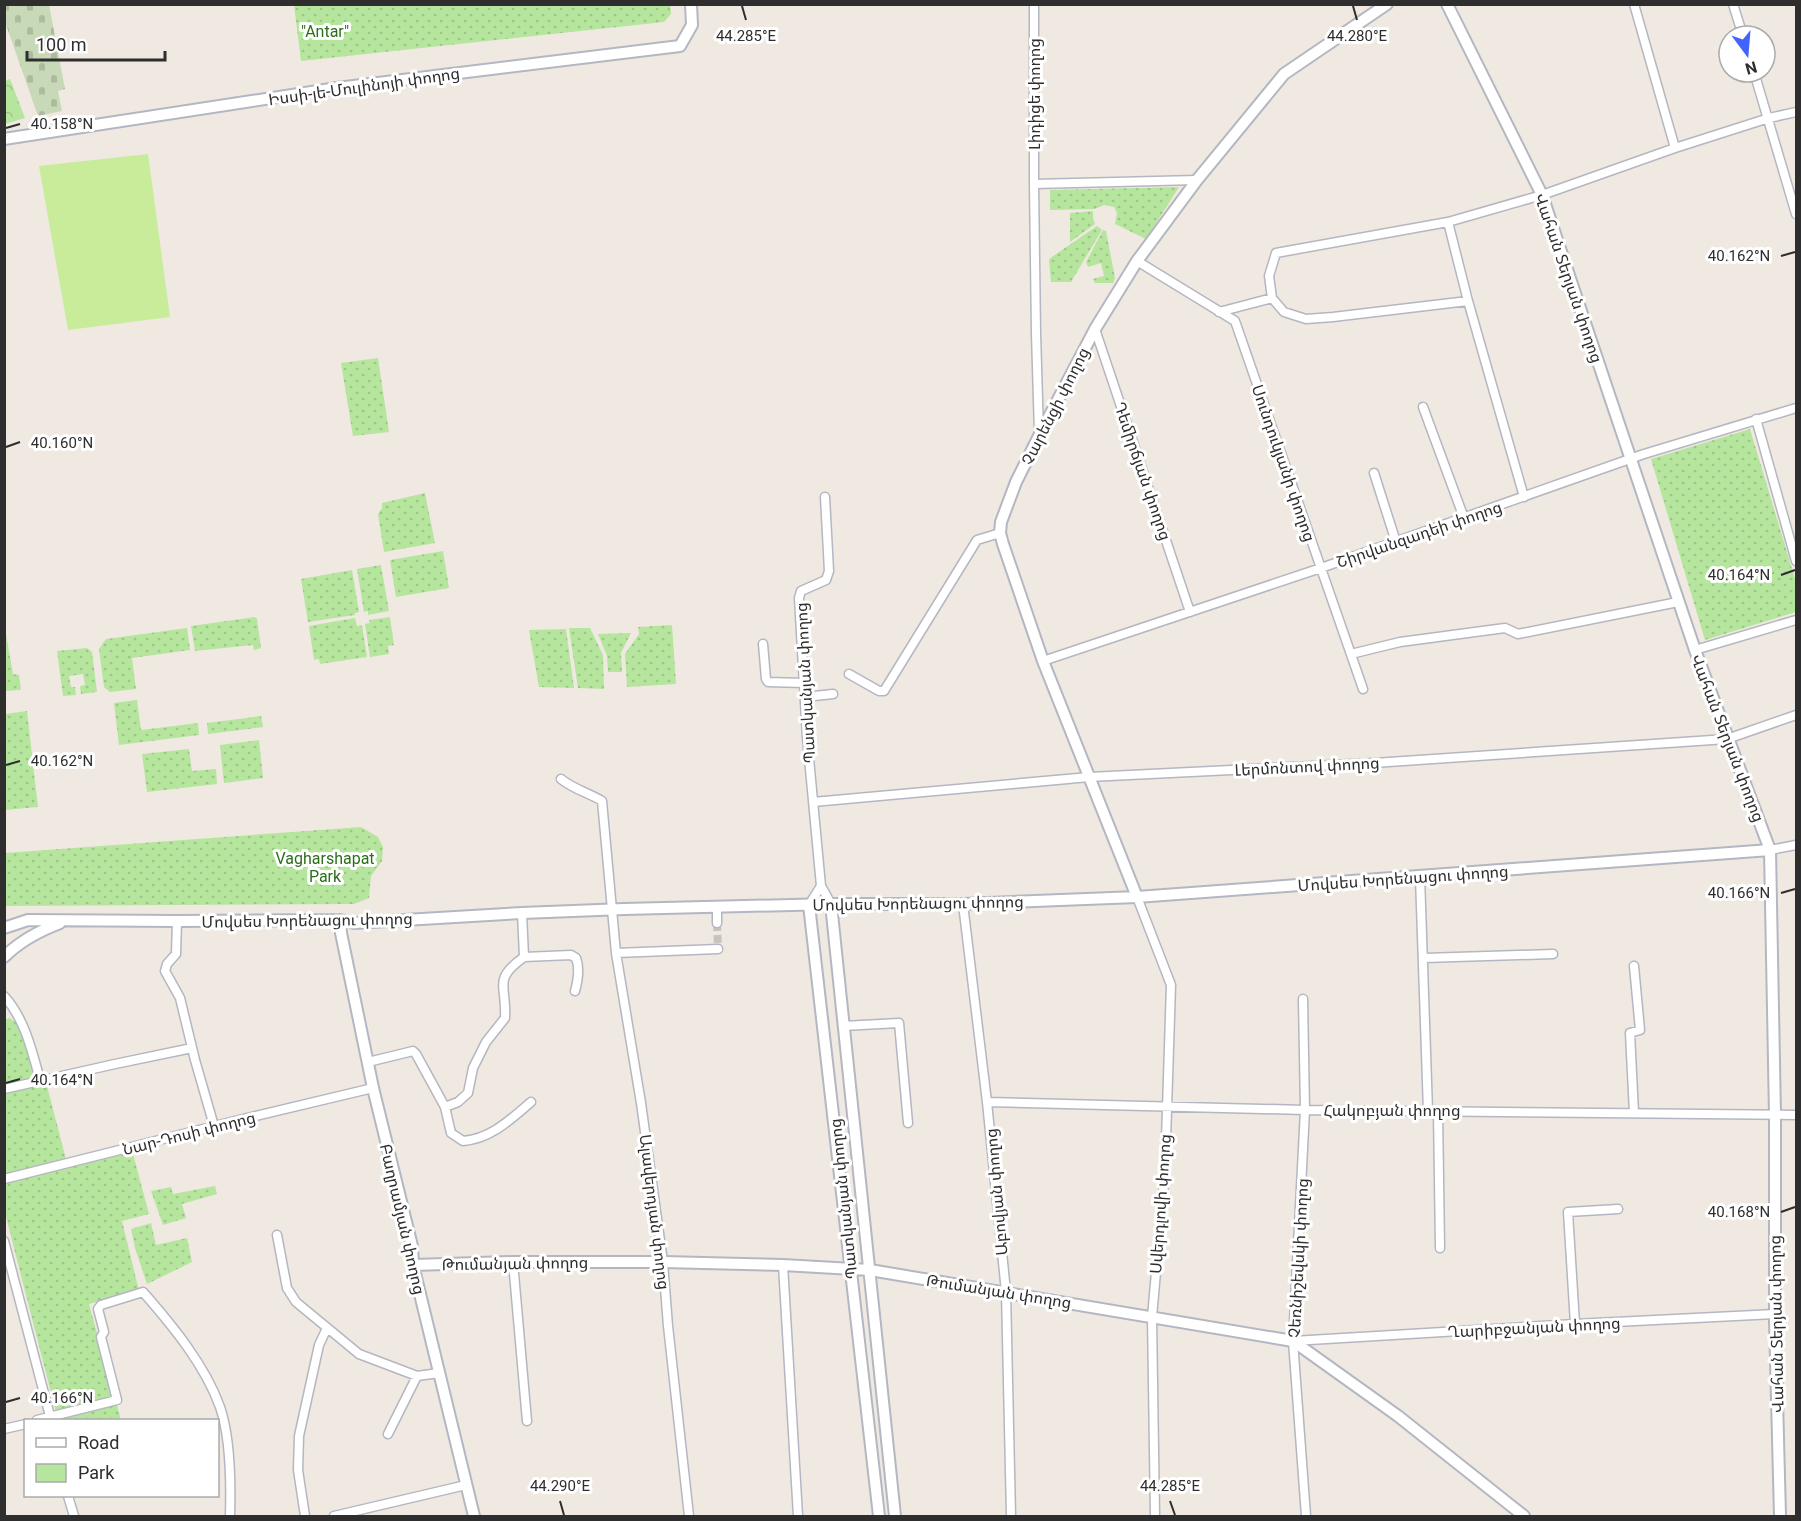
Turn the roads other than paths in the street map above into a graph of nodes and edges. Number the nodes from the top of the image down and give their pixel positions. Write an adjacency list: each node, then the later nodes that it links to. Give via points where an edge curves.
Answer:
1 (691, 4): 11 (main road, Իսսի-լե-Մուլինոյի փողոց, via 692,25 680,46 337,88)
2 (1034, 4): 14 (street, Լիդիցե փողոց)
3 (1387, 4): 13 (main road, Չարենցի փողոց, via 1284,74)
4 (1447, 4): 15 (main road, Վահան Տերյան փողոց)
5 (1634, 4): 12 (street)
6 (1733, 4): 7 (street)
7 (1739, 24)
8 (1758, 84): 10 (street)
9 (1797, 112): 10 (street)
10 (1769, 118): 12 (street); 16 (street)
11 (4, 139)
12 (1675, 148): 15 (street)
13 (1197, 180): 14 (street); 18 (main road, Չարենցի փողոց)
14 (1034, 184): 26 (street, Լիդիցե փողոց)
15 (1542, 195): 17 (street); 27 (main road, Վահան Տերյան փողոց)
16 (1797, 214)
17 (1448, 222): 19 (street, via 1276,253 1269,276); 20 (street)
18 (1137, 261): 21 (street, Սունդուկյանի փողոց); 22 (main road, Չարենցի փողոց)
19 (1272, 298): 20 (street, via 1284,312 1306,319); 21 (street)
20 (1468, 301): 30 (street)
21 (1219, 312): 35 (street, Սունդուկյանի փողոց, via 1235,321)
22 (1095, 329): 26 (main road, Չարենցի փողոց); 37 (street, Դեմիրճյան փողոց)
23 (1424, 407): 31 (street)
24 (1797, 408): 25 (street, Շիրվանզադեի փողոց)
25 (1756, 419): 27 (street, Շիրվանզադեի փողոց); 34 (street)
26 (1039, 436): 32 (main road, Չարենցի փողոց, via 1016,482)
27 (1630, 460): 30 (street, Շիրվանզադեի փողոց); 36 (main road, Վահան Տերյան փողոց)
28 (1374, 473): 33 (street)
29 (825, 497): 44 (street, Պատկանյան փողոց, via 829,571 825,580 801,591 799,598)
30 (1524, 497): 31 (street, Շիրվանզադեի փողոց)
31 (1464, 518): 33 (street, Շիրվանզադեի փողոց)
32 (1000, 533): 42 (main road); 43 (street, via 977,540 884,691)
33 (1396, 542): 35 (street, Շիրվանզադեի փողոց)
34 (1797, 561)
35 (1321, 568): 37 (street, Շիրվանզադեի փողոց); 41 (street, Սունդուկյանի փողոց)
36 (1678, 602): 40 (main road, Վահան Տերյան փողոց); 41 (street, via 1518,634 1506,628 1400,642)
37 (1190, 612): 42 (street, Շիրվանզադեի փողոց)
38 (1797, 620): 40 (street)
39 (763, 644): 44 (street, via 768,682)
40 (1695, 650): 49 (main road, Վահան Տերյան փողոց)
41 (1351, 654): 45 (street, Սունդուկյանի փողոց)
42 (1043, 661): 50 (main road)
43 (849, 674)
44 (804, 683): 47 (street, Պատկանյան փողոց)
45 (1363, 689)
46 (832, 694): 47 (street)
47 (805, 697): 52 (street, Պատկանյան փողոց)
48 (1797, 715): 49 (street, Լերմոնտով փողոց)
49 (1727, 739): 50 (street, Լերմոնտով փողոց); 54 (main road, Վահան Տերյան փողոց)
50 (1089, 777): 52 (street, Լերմոնտով փողոց); 57 (main road)
51 (561, 779): 62 (street, Ալավերդյան փողոց, via 602,801)
52 (813, 802): 56 (street, Պատկանյան փողոց)
53 (1797, 845): 54 (street)
54 (1770, 850): 55 (main road, Մովսես Խորենացու փողոց); 95 (main road, Վահան Տերյան փողոց)
55 (1420, 877): 57 (main road, Մովսես Խորենացու փողոց); 76 (street)
56 (821, 885): 58 (street, Պատկանյան փողոց); 60 (street)
57 (1137, 897): 59 (main road, Մովսես Խորենացու փողոց); 89 (street, Սվերդլովի փողոց, via 1171,985)
58 (831, 904): 59 (main road, Մովսես Խորենացու փողոց); 60 (main road, Մովսես Խորենացու փողոց); 81 (main road, Պատկանյան փողոց)
59 (963, 904): 88 (street, Աբովյան փողոց)
60 (810, 905): 61 (main road, Մովսես Խորենացու փողոց); 108 (main road, Պատկանյան փողոց)
61 (717, 906): 62 (main road, Մովսես Խորենացու փողոց); 69 (street)
62 (611, 909): 63 (main road, Մովսես Խորենացու փողոց); 72 (street, Ալավերդյան փողոց)
63 (522, 913): 67 (main road, Մովսես Խորենացու փողոց, via 354,923); 75 (street)
64 (4, 920): 65 (main road)
65 (28, 920): 66 (main road, Մովսես Խորենացու փողոց); 70 (main road, Մովսես Խորենացու փողոց)
66 (65, 920): 68 (main road, Մովսես Խորենացու փողոց); 74 (main road, Մովսես Խորենացու փողոց, via 43,929)
67 (340, 920): 68 (main road, Մովսես Խորենացու փողոց); 83 (main road, Բաղրամյան փողոց)
68 (177, 921): 82 (street, via 176,954 165,971 180,998)
69 (717, 923)
70 (4, 928)
71 (718, 949): 72 (street)
72 (616, 953): 105 (street, Ալավերդյան փողոց)
73 (1553, 954): 76 (street)
74 (4, 957)
75 (524, 957): 78 (street, via 576,958); 90 (street, via 512,965 502,981 505,1018 486,1042 473,1068 468,1093)
76 (1424, 958): 92 (street)
77 (1634, 966): 94 (street, via 1640,1030 1630,1033)
78 (575, 991)
79 (4, 996): 84 (street, via 20,1019)
80 (1303, 999): 91 (street, Չեռնիշեվսկի փողոց)
81 (843, 1026): 97 (street, via 899,1023); 109 (main road, Պատկանյան փողոց)
82 (192, 1048): 84 (street); 98 (street)
83 (368, 1062): 86 (main road, Բաղրամյան փողոց); 90 (street, via 413,1051)
84 (40, 1080): 85 (street)
85 (4, 1089)
86 (373, 1089): 98 (street, Նար-Դոսի փողոց); 106 (main road, Բաղրամյան փողոց, via 412,1246)
87 (531, 1102): 90 (street, via 497,1130 463,1141 452,1133)
88 (987, 1102): 89 (street, Հակոբյան փողոց); 110 (street, Աբովյան փողոց)
89 (1166, 1105): 91 (street, Հակոբյան փողոց); 112 (street, Սվերդլովի փողոց, via 1165,1171)
90 (445, 1107)
91 (1305, 1110): 92 (street, Հակոբյան փողոց); 115 (street, Չեռնիշեվսկի փողոց)
92 (1428, 1111): 93 (street, Հակոբյան փողոց)
93 (1438, 1111): 94 (street, Հակոբյան փողոց); 103 (street)
94 (1634, 1113): 95 (street, Հակոբյան փողոց)
95 (1775, 1115): 96 (street, Հակոբյան փողոց); 111 (main road, Վահան Տերյան փողոց)
96 (1797, 1115)
97 (908, 1123)
98 (214, 1126): 99 (street, Նար-Դոսի փողոց)
99 (4, 1179)
100 (1618, 1209): 113 (street, via 1568,1212)
101 (277, 1235): 114 (street, via 291,1295)
102 (4, 1241): 118 (street)
103 (1440, 1248)
104 (513, 1262): 105 (main road, Թումանյան փողոց); 106 (main road, Թումանյան փողոց); 119 (street)
105 (663, 1262): 107 (main road, Թումանյան փողոց); 131 (street, Ալավերդյան փողոց)
106 (413, 1265): 116 (main road, Բաղրամյան փողոց)
107 (783, 1265): 108 (main road, Թումանյան փողոց); 132 (street)
108 (851, 1269): 109 (main road, Թումանյան փողոց); 133 (main road, Պատկանյան փողոց)
109 (870, 1270): 110 (main road, Թումանյան փողոց); 134 (main road, Պատկանյան փողոց)
110 (1006, 1292): 112 (main road, Թումանյան փողոց); 135 (street, Աբովյան փողոց)
111 (1775, 1314): 113 (street, Ղարիբջանյան փողոց); 138 (main road, Վահան Տերյան փողոց)
112 (1152, 1317): 115 (main road, Թումանյան փողոց); 136 (street, Սվերդլովի փողոց)
113 (1575, 1324): 115 (street, Ղարիբջանյան փողոց)
114 (327, 1328): 117 (street, via 359,1354); 128 (street, via 319,1345 299,1436 298,1470)
115 (1293, 1341): 125 (main road, Թումանյան փողոց, via 1398,1416); 137 (street, Չեռնիշեվսկի փողոց)
116 (439, 1373): 117 (street); 123 (main road, Բաղրամյան փողոց)
117 (417, 1376): 122 (street)
118 (50, 1419): 127 (street, via 117,1400 101,1337 104,1332 99,1307 143,1292 208,1378 220,1408 228,1449)
119 (527, 1421)
120 (24, 1424): 121 (street)
121 (4, 1429)
122 (388, 1434)
123 (466, 1485): 129 (street); 130 (main road, Բաղրամյան փողոց)
124 (68, 1497): 126 (street)
125 (1517, 1514)
126 (74, 1516)
127 (230, 1516)
128 (305, 1516)
129 (334, 1516)
130 (474, 1516)
131 (689, 1516)
132 (798, 1516)
133 (879, 1516)
134 (896, 1516)
135 (1011, 1516)
136 (1155, 1516)
137 (1306, 1516)
138 (1780, 1516)

